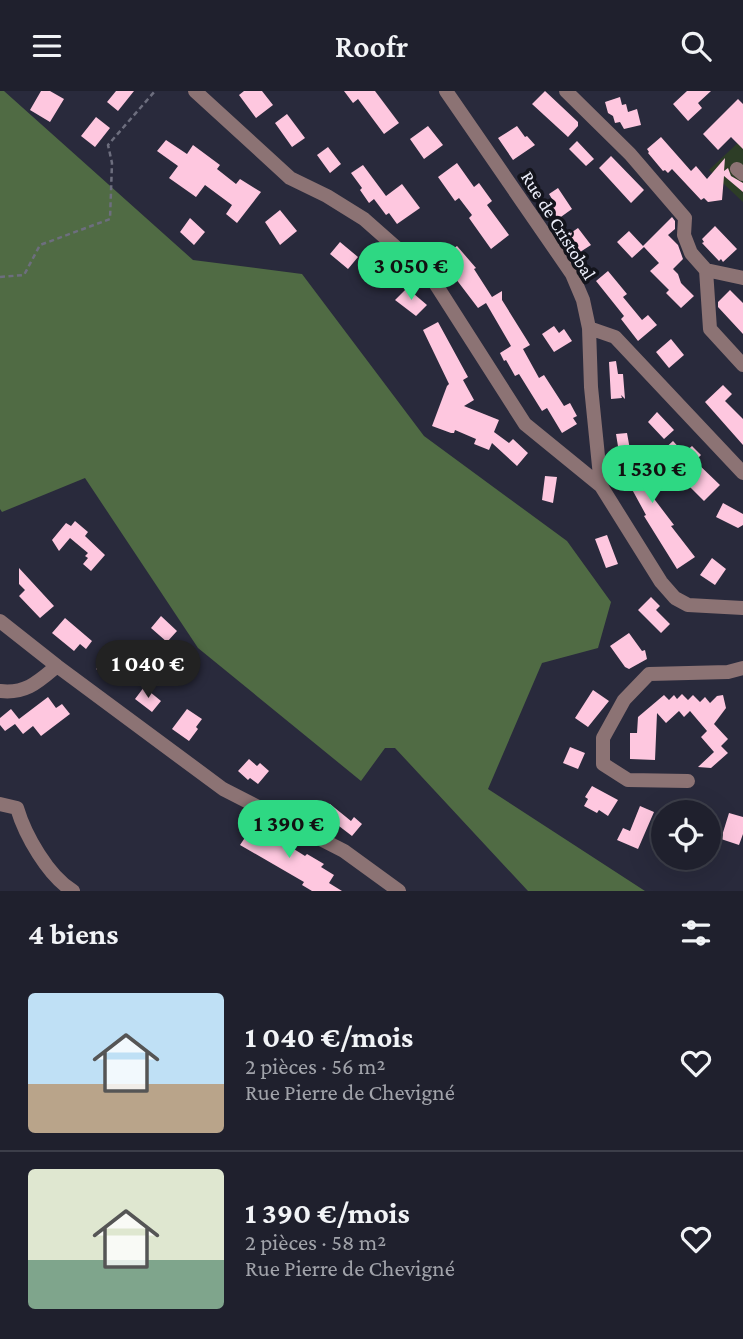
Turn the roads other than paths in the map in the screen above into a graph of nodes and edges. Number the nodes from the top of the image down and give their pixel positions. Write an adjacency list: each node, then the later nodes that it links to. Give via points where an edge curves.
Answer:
1 (195, 91): 9 (street, via 290,178 364,219 433,280 525,424)
2 (446, 91): 6 (street, Rue de Cristobal, via 572,274)
3 (566, 91): 4 (street, via 630,154 685,218 684,235 691,253)
4 (706, 270): 5 (street); 7 (street, via 710,329)
5 (743, 278)
6 (589, 328): 8 (street, via 615,337); 9 (street, Rue de Cristobal)
7 (743, 365)
8 (743, 473)
9 (601, 486): 10 (street, Rue de Cristobal, via 675,598 688,605)
10 (743, 608)
11 (0, 621): 12 (street)
12 (57, 666): 14 (street, via 32,687); 18 (street, via 223,789 344,851)
13 (743, 668): 15 (street, via 649,674 624,699 603,738 603,764 628,780)
14 (0, 691)
15 (688, 781)
16 (0, 804): 17 (street, via 17,808 24,830)
17 (69, 889)
18 (400, 891)

